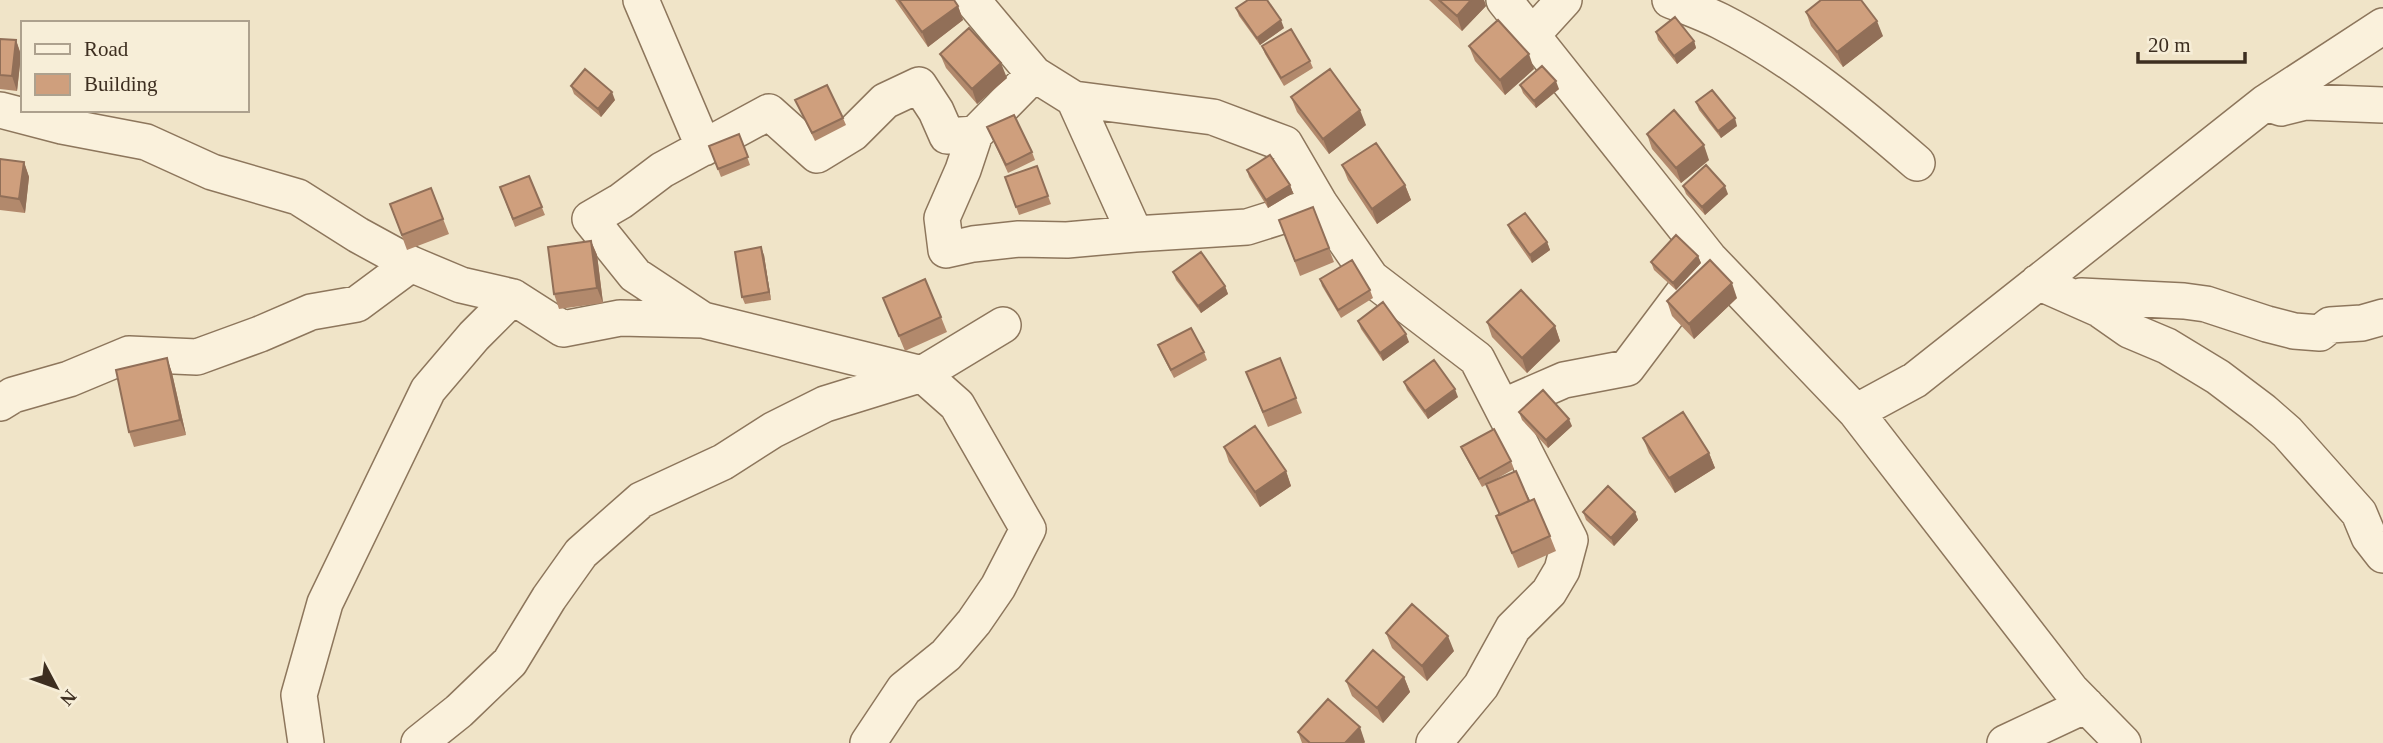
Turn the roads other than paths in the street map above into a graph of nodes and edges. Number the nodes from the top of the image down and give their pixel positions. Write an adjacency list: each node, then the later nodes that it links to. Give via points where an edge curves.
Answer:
1 (641, 0): 14 (street)
2 (972, 0): 8 (street)
3 (1504, 0): 7 (street)
4 (1564, 0): 7 (street)
5 (1670, 0): 15 (street, via 1720,21 1796,66)
6 (2383, 26): 10 (street)
7 (1532, 35): 18 (street)
8 (1034, 74): 9 (street); 13 (street)
9 (1074, 99): 16 (street, via 1213,117 1285,144); 17 (street)
10 (2265, 103): 11 (street, via 2281,108 2305,102); 20 (street)
11 (2383, 105)
12 (0, 110): 19 (street, via 146,142 212,172 298,198)
13 (975, 134): 14 (street, via 947,136 919,85 885,101 853,133 817,155 769,112); 17 (street, via 942,218 946,250 1019,239)
14 (704, 148): 23 (street, via 662,170 590,219 635,275)
15 (1917, 163)
16 (1320, 204): 17 (street, via 1247,227); 27 (street, via 1371,278 1476,359)
17 (1135, 234)
18 (1709, 258): 27 (street, via 1627,369 1564,380); 28 (street)
19 (411, 264): 21 (street, via 461,285); 26 (street, via 357,304 311,312 197,358 130,354)
20 (2038, 282): 22 (street, via 2071,295 2206,304 2294,331 2320,333 2330,325); 28 (street, via 1915,380); 29 (street, via 2167,346 2263,411 2359,513)
21 (513, 297): 23 (street, via 563,329 620,318); 31 (street, via 428,390 325,603 299,695)
22 (2383, 317)
23 (703, 320): 25 (street)
24 (1003, 325): 25 (street)
25 (922, 373): 32 (street, via 825,404 723,462 641,500 581,553 510,662); 33 (street, via 957,405 1028,529 974,622 946,655 904,689)
26 (0, 403)
27 (1502, 407): 34 (street, via 1570,540 1562,570 1549,592 1514,628 1481,686)
28 (1856, 412): 30 (street)
29 (2383, 555)
30 (2085, 705): 35 (street); 36 (street)
31 (306, 743)
32 (419, 743)
33 (868, 743)
34 (1434, 743)
35 (2005, 743)
36 (2123, 743)

